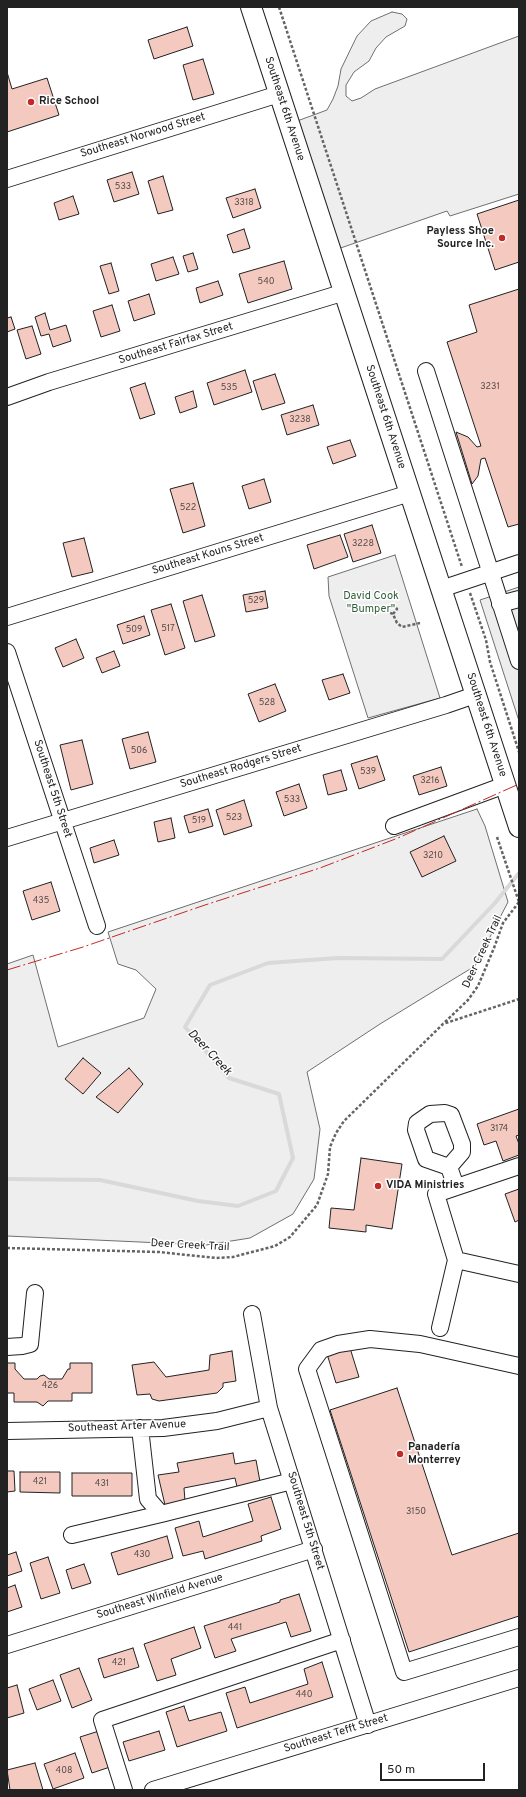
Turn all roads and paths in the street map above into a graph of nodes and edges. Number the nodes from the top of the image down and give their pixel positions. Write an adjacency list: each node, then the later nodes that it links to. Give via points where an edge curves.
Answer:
1 (251, 7): 3 (main road, Southeast 6th Avenue)
2 (279, 7): 11 (path)
3 (279, 94): 4 (street, Southeast Norwood Street); 5 (main road, Southeast 6th Avenue)
4 (7, 179)
5 (345, 292): 7 (street, Southeast Fairfax Street); 8 (main road, Southeast 6th Avenue)
6 (426, 371): 10 (street)
7 (7, 397)
8 (410, 493): 12 (main road, Southeast 6th Avenue); 16 (street, Southeast Kouns Street)
9 (519, 563): 10 (street)
10 (491, 572): 11 (street); 14 (street)
11 (466, 580): 12 (street); 21 (path)
12 (441, 589): 20 (main road, Southeast 6th Avenue)
13 (519, 599): 14 (street)
14 (500, 604): 19 (street)
15 (393, 614): 17 (path, via 402,627)
16 (7, 617)
17 (420, 623)
18 (7, 652): 23 (street, Southeast 5th Street)
19 (519, 661)
20 (476, 695): 22 (main road, Southeast 6th Avenue); 23 (street, Southeast Rodgers Street)
21 (519, 752)
22 (505, 785): 24 (main road, Southeast 6th Avenue); 25 (street)
23 (63, 821): 26 (street, Southeast Rodgers Street); 29 (street, Southeast 5th Street)
24 (518, 825)
25 (394, 826)
26 (7, 838)
27 (497, 838): 28 (path, bridge)
28 (519, 902): 31 (path, Deer Creek Trail, via 503,923 478,986 468,1000)
29 (97, 926)
30 (519, 999): 31 (path, Deer Creek Trail)
31 (443, 1024): 35 (path, Deer Creek Trail, via 344,1121 330,1147 328,1174 317,1205 290,1237 275,1246 233,1257 216,1258 159,1252)
32 (519, 1166): 34 (street)
33 (449, 1167): 34 (street)
34 (456, 1187): 36 (street, via 436,1194)
35 (7, 1248)
36 (456, 1260): 37 (street); 40 (street)
37 (519, 1274)
38 (35, 1293): 41 (street, via 30,1344)
39 (252, 1314): 43 (street, Southeast 5th Street)
40 (440, 1328)
41 (7, 1347)
42 (519, 1366): 50 (street, via 420,1344 370,1339 338,1344 321,1350 307,1369 404,1672)
43 (269, 1408): 44 (street, Southeast Arter Avenue, via 190,1425); 46 (street, Southeast 5th Street)
44 (140, 1428): 45 (street, Southeast Arter Avenue); 47 (street, via 148,1499)
45 (7, 1431)
46 (292, 1481): 47 (street); 49 (street, Southeast 5th Street)
47 (161, 1514): 48 (street)
48 (72, 1535)
49 (314, 1549): 51 (street, Southeast 5th Street); 52 (street, Southeast Winfield Avenue)
50 (519, 1637)
51 (342, 1640): 54 (street, Southeast 5th Street); 55 (street, via 102,1720)
52 (7, 1645)
53 (519, 1678): 54 (street, Southeast Tefft Street)
54 (368, 1725): 56 (street, Southeast Tefft Street)
55 (124, 1790)
56 (153, 1790)

